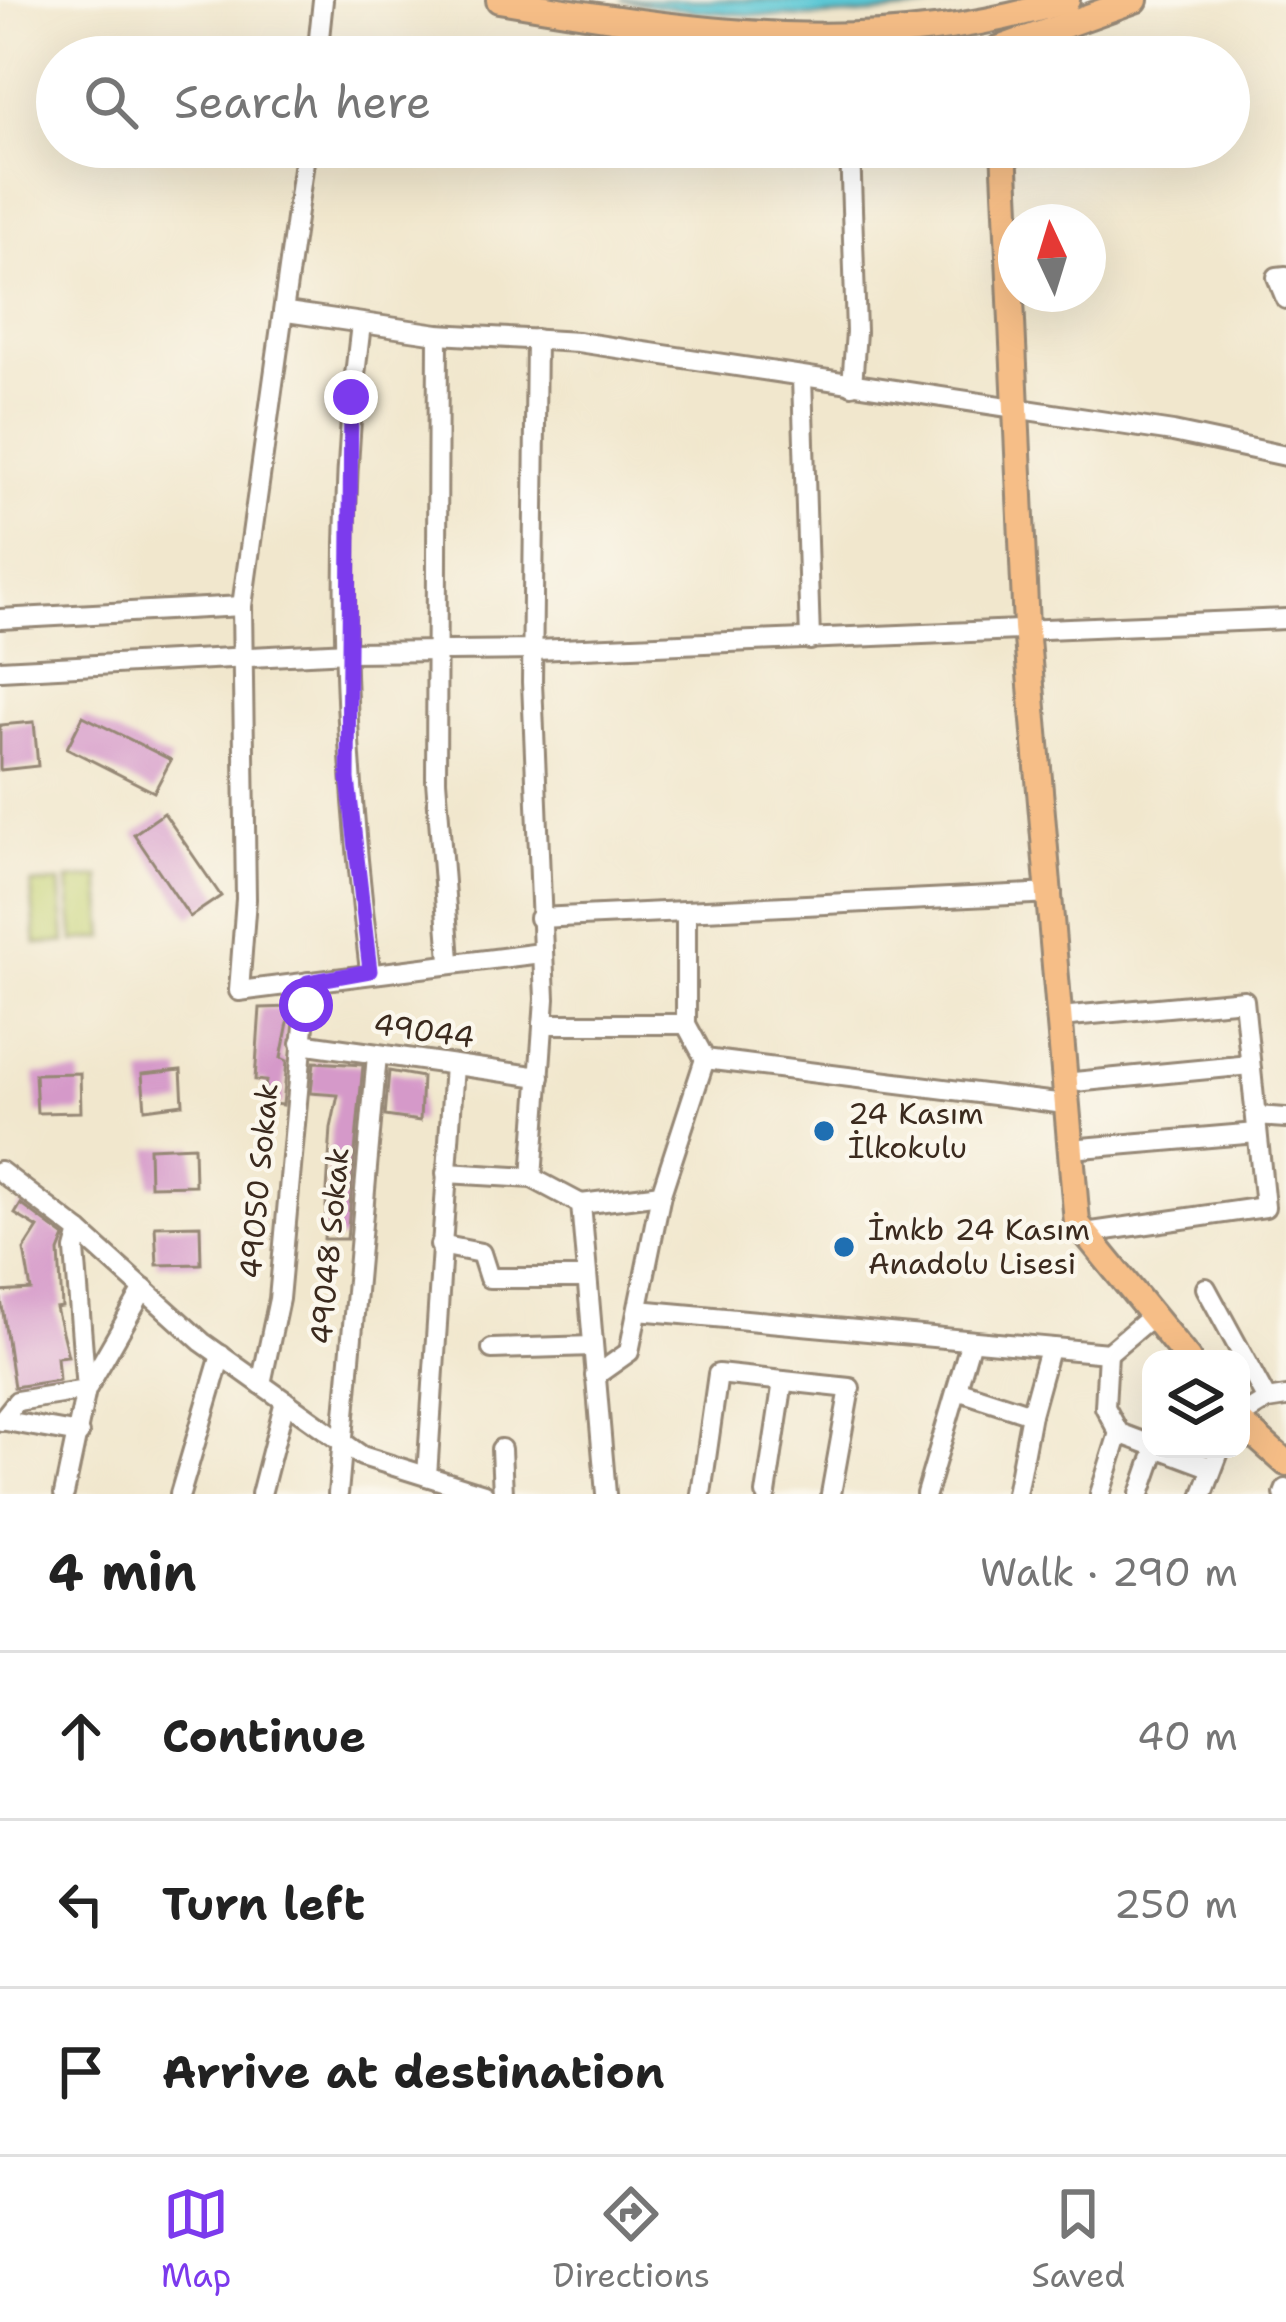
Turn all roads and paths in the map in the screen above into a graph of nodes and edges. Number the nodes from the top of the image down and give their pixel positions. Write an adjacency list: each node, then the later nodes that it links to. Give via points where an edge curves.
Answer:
1 (323, 0): 6 (street)
2 (499, 0): 7 (main road)
3 (1067, 0): 5 (main road)
4 (1135, 0): 10 (main road)
5 (997, 18): 8 (main road); 9 (main road)
6 (319, 36)
7 (733, 36)
8 (903, 36)
9 (998, 36)
10 (1043, 36)
11 (304, 168): 16 (street)
12 (851, 168): 21 (street)
13 (1005, 168): 22 (main road)
14 (1286, 276): 15 (street, via 1277,277)
15 (1286, 299)
16 (287, 312): 17 (street); 24 (street)
17 (361, 324): 18 (street); 31 (street, via 351,397)
18 (438, 334): 19 (street); 29 (street)
19 (536, 339): 20 (street); 30 (street)
20 (802, 377): 21 (street); 28 (street)
21 (852, 386): 22 (street)
22 (1016, 411): 23 (street); 27 (main road)
23 (1286, 456)
24 (242, 606): 25 (street); 32 (street)
25 (0, 619)
26 (1286, 619): 27 (street)
27 (1026, 627): 28 (street); 34 (main road)
28 (810, 640): 30 (street)
29 (435, 650): 30 (street); 31 (street); 38 (street)
30 (536, 650): 36 (street)
31 (348, 652): 32 (street); 39 (street, via 348,779)
32 (241, 657): 33 (street); 40 (street, via 239,991)
33 (0, 670)
34 (1052, 893): 35 (street); 41 (main road)
35 (686, 914): 36 (street); 43 (street)
36 (539, 918): 37 (street)
37 (541, 953): 38 (street); 42 (street)
38 (450, 961): 39 (street)
39 (370, 971): 40 (street)
40 (308, 982): 44 (street, 49050 Sokak)
41 (1060, 1017): 48 (street, via 1244,1000); 50 (main road)
42 (543, 1024): 43 (street); 49 (street)
43 (686, 1024): 46 (street)
44 (301, 1043): 45 (street, 49044); 76 (street, 49050 Sokak, via 279,1299)
45 (377, 1055): 47 (street, 49044); 87 (street, 49048 Sokak)
46 (705, 1060): 50 (street); 57 (street)
47 (454, 1065): 49 (street, 49044); 55 (street)
48 (1250, 1065): 50 (street); 52 (street)
49 (540, 1077): 56 (street)
50 (1064, 1094): 53 (main road)
51 (1286, 1118): 52 (street)
52 (1256, 1125): 53 (street); 60 (street, via 1264,1207)
53 (1070, 1149): 60 (main road, via 1077,1223)
54 (0, 1171): 59 (street)
55 (446, 1173): 56 (street); 61 (street)
56 (532, 1178): 58 (street)
57 (661, 1194): 58 (street); 65 (street)
58 (581, 1204): 62 (street)
59 (80, 1232): 64 (street); 77 (street)
60 (1085, 1233): 66 (main road)
61 (440, 1245): 62 (street, via 482,1253 489,1278); 93 (street)
62 (587, 1278): 68 (street)
63 (1206, 1288): 79 (street)
64 (144, 1289): 73 (street); 77 (street)
65 (638, 1310): 67 (street); 74 (street, via 629,1352)
66 (1152, 1316): 71 (main road); 72 (street)
67 (970, 1344): 70 (street); 78 (street)
68 (593, 1346): 69 (street); 74 (street)
69 (492, 1349)
70 (1049, 1349): 72 (street); 81 (street)
71 (1180, 1350)
72 (1108, 1353): 85 (street, via 1105,1407)
73 (221, 1355): 76 (street); 95 (street)
74 (595, 1376): 100 (street)
75 (783, 1381): 101 (street, via 718,1374); 102 (street); 103 (street, via 850,1388)
76 (261, 1384): 80 (street)
77 (86, 1390): 83 (street, via 16,1401); 86 (street)
78 (957, 1390): 81 (street); 104 (street)
79 (1277, 1398): 82 (street)
80 (285, 1401): 87 (street); 96 (street)
81 (1031, 1414): 105 (street)
82 (1250, 1414)
83 (0, 1421): 86 (street)
84 (1250, 1429): 92 (main road)
85 (1119, 1433): 88 (street); 106 (street)
86 (79, 1434): 94 (street)
87 (344, 1443): 93 (street); 97 (street, 49048 Sokak)
88 (1142, 1444)
89 (501, 1449): 99 (street)
90 (1153, 1458): 107 (street)
91 (1215, 1458): 108 (street)
92 (1286, 1463)
93 (421, 1481): 98 (street)
94 (64, 1494)
95 (180, 1494)
96 (261, 1494)
97 (338, 1494)
98 (484, 1494)
99 (503, 1494)
100 (606, 1494)
101 (701, 1494)
102 (766, 1494)
103 (831, 1494)
104 (926, 1494)
105 (1016, 1494)
106 (1100, 1494)
107 (1140, 1494)
108 (1203, 1494)

